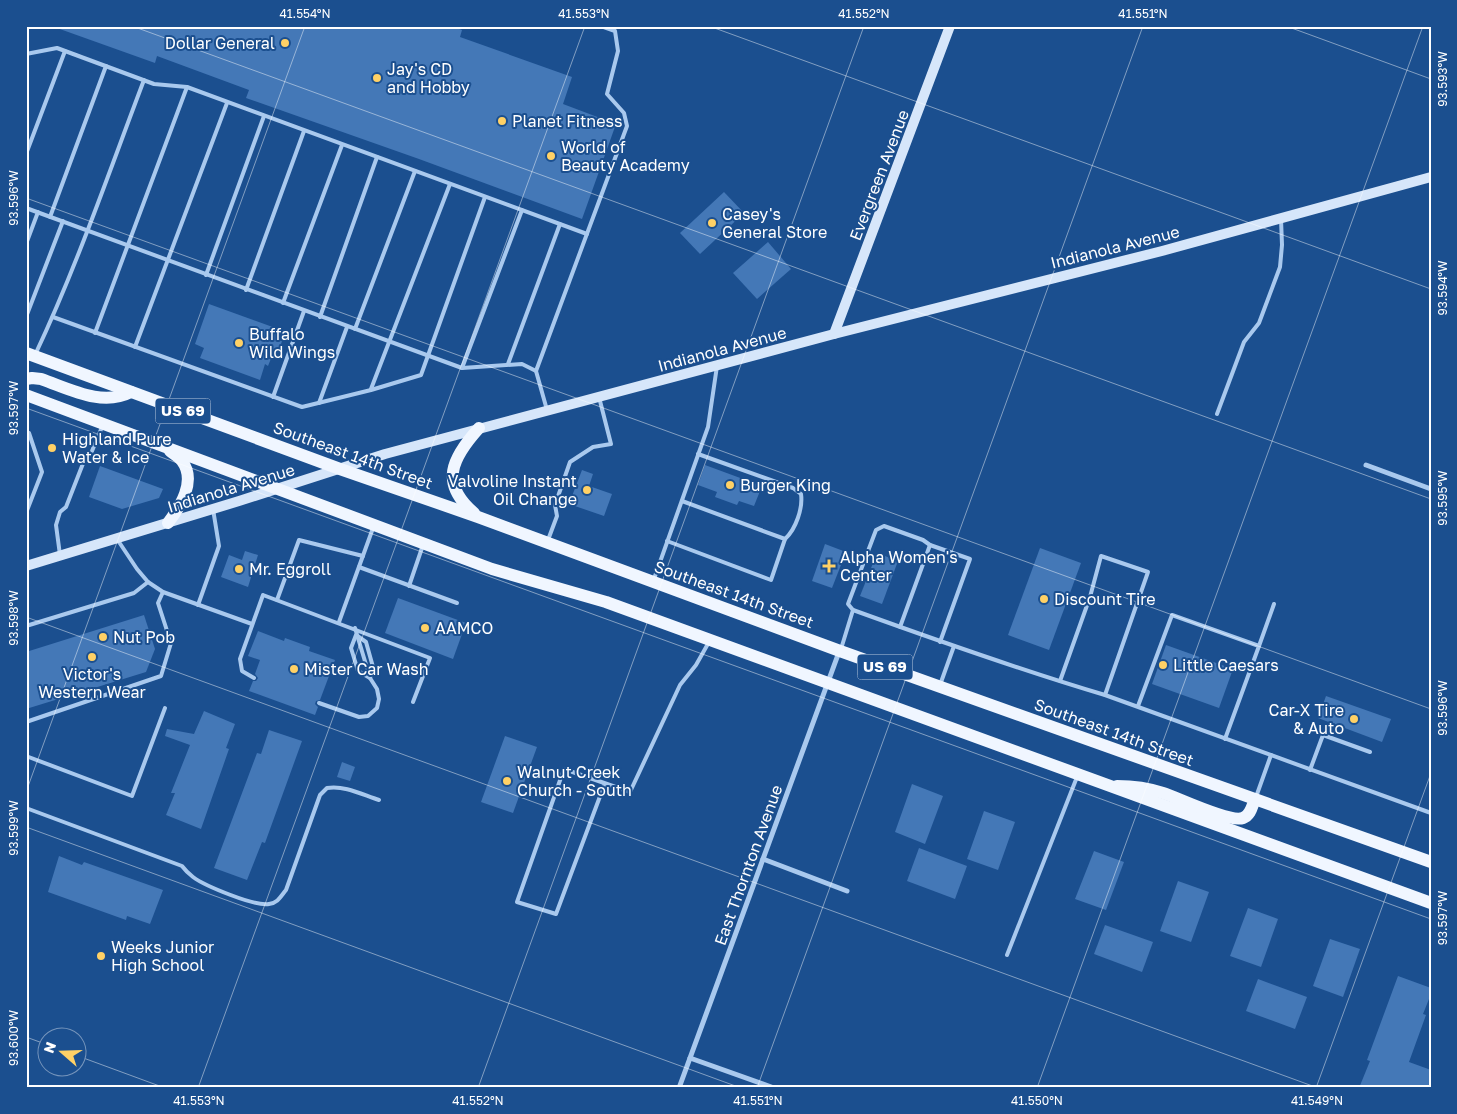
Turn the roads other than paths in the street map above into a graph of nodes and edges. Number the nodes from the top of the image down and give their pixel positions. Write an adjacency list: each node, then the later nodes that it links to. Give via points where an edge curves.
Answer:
1 (602, 26): 26 (lane, via 615,31 618,51 607,94 624,113 627,126)
2 (950, 26): 40 (main road, Evergreen Avenue)
3 (65, 51): 4 (lane, via 57,48); 5 (lane); 12 (lane)
4 (26, 54)
5 (106, 66): 6 (lane); 21 (lane)
6 (144, 80): 7 (lane); 25 (lane)
7 (187, 87): 8 (lane); 28 (lane)
8 (227, 103): 9 (lane); 29 (lane)
9 (264, 116): 10 (lane); 30 (lane)
10 (304, 131): 11 (lane); 31 (lane)
11 (342, 144): 13 (lane); 32 (lane)
12 (26, 154)
13 (377, 157): 14 (lane); 34 (lane)
14 (415, 171): 16 (lane); 38 (lane)
15 (1431, 177): 22 (main road, Indianola Avenue)
16 (450, 184): 17 (lane); 41 (lane)
17 (485, 197): 19 (lane); 43 (lane)
18 (26, 208): 20 (lane)
19 (522, 210): 24 (lane); 47 (lane)
20 (38, 212): 21 (lane); 27 (lane)
21 (50, 217): 23 (lane)
22 (1282, 219): 40 (main road, Indianola Avenue); 57 (lane, via 1280,267 1260,323 1244,342)
23 (62, 221): 25 (lane); 35 (lane)
24 (560, 224): 26 (lane); 45 (lane)
25 (87, 230): 28 (lane); 36 (lane)
26 (588, 234): 48 (lane)
27 (26, 244)
28 (128, 246): 29 (lane); 39 (lane)
29 (167, 260): 30 (lane); 42 (lane)
30 (206, 275): 31 (lane)
31 (246, 290): 32 (lane)
32 (283, 303): 33 (lane)
33 (304, 311): 34 (lane); 53 (lane)
34 (320, 316): 37 (lane)
35 (26, 317)
36 (53, 317): 39 (lane); 44 (lane)
37 (347, 327): 38 (lane); 55 (lane)
38 (355, 330): 41 (lane)
39 (95, 333): 42 (lane)
40 (834, 334): 46 (main road, Indianola Avenue)
41 (389, 342): 43 (lane); 50 (lane)
42 (135, 347): 53 (lane)
43 (428, 356): 47 (lane); 50 (lane, via 420,375)
44 (29, 357): 51 (main road, Southeast 14th Street / US 69)
45 (508, 364): 47 (lane); 48 (lane, via 522,364)
46 (716, 366): 54 (main road, Indianola Avenue); 62 (lane, via 708,426)
47 (462, 368)
48 (536, 371): 56 (lane)
49 (26, 379): 51 (main road, via 41,379 96,398 112,399)
50 (371, 390): 55 (lane)
51 (131, 392): 64 (main road, Southeast 14th Street / US 69)
52 (26, 395): 58 (main road, US 69)
53 (273, 396): 55 (lane, via 302,407)
54 (599, 396): 56 (main road, Indianola Avenue); 76 (lane, via 611,444 593,447 570,462)
55 (319, 403)
56 (546, 410): 59 (main road, Indianola Avenue)
57 (1216, 414)
58 (103, 423): 61 (main road, US 69); 79 (lane, via 66,506 60,512 56,525)
59 (479, 428): 64 (main road, Indianola Avenue); 70 (main road, via 460,452 452,474 457,496)
60 (26, 432): 69 (lane, via 30,433 42,472)
61 (165, 445): 66 (main road, US 69); 71 (main road, via 183,462 188,482 181,504)
62 (698, 454): 67 (lane); 74 (lane, via 793,488 801,494 802,504 791,534)
63 (1366, 465): 65 (street)
64 (340, 468): 66 (main road, Indianola Avenue); 70 (main road, Southeast 14th Street / US 69)
65 (1431, 489)
66 (277, 490): 68 (main road, Indianola Avenue); 72 (main road, US 69)
67 (682, 501): 74 (lane); 75 (lane)
68 (212, 509): 71 (main road, Indianola Avenue); 90 (lane, via 219,546)
69 (26, 513)
70 (478, 517): 76 (main road, Southeast 14th Street / US 69)
71 (168, 523): 73 (main road, Indianola Avenue)
72 (374, 526): 77 (main road, US 69); 80 (lane)
73 (116, 538): 79 (main road, Indianola Avenue); 84 (lane)
74 (785, 539): 75 (lane, via 770,580)
75 (667, 541): 83 (lane)
76 (547, 542): 83 (main road, Southeast 14th Street / US 69)
77 (424, 544): 85 (lane); 98 (main road, US 69, via 492,569 606,602)
78 (930, 545): 91 (lane, via 884,526 876,530 848,604); 95 (lane); 99 (lane, via 970,559)
79 (60, 555): 81 (main road, Indianola Avenue)
80 (363, 556): 82 (lane); 87 (lane, via 298,540)
81 (26, 566)
82 (359, 567): 85 (lane); 92 (lane)
83 (653, 581): 102 (main road, Southeast 14th Street / US 69)
84 (148, 582): 86 (lane); 94 (lane, via 134,593)
85 (409, 586): 88 (lane)
86 (163, 592): 90 (lane); 113 (lane, via 158,603 171,643 162,676)
87 (277, 600): 92 (lane); 93 (lane, via 263,596)
88 (457, 603)
89 (1274, 604): 101 (lane)
90 (198, 605): 93 (lane)
91 (853, 610): 95 (lane); 102 (lane)
92 (339, 622): 96 (lane)
93 (252, 624): 103 (lane, via 240,665 242,671)
94 (26, 626)
95 (900, 627): 99 (lane)
96 (355, 628): 97 (lane); 109 (lane, via 430,658)
97 (356, 635): 104 (lane); 104 (lane, via 351,648 358,671)
98 (710, 640): 106 (main road, US 69); 120 (lane, via 680,685 630,792)
99 (940, 642): 100 (lane)
100 (954, 646): 105 (lane); 107 (lane)
101 (1259, 646): 111 (lane, via 1172,615); 114 (lane)
102 (840, 651): 106 (street, East Thornton Avenue); 107 (main road, Southeast 14th Street / US 69)
103 (254, 678)
104 (370, 678): 110 (lane, via 379,698 376,708 368,716 351,715)
105 (1060, 681): 108 (lane); 108 (lane, via 1101,556 1148,572)
106 (827, 684): 119 (main road, US 69); 126 (street, East Thornton Avenue)
107 (940, 687): 122 (main road, Southeast 14th Street / US 69)
108 (1105, 694): 111 (lane)
109 (413, 702)
110 (319, 703)
111 (1138, 706): 114 (lane)
112 (166, 708): 117 (lane, via 132,796)
113 (26, 722)
114 (1225, 739): 116 (lane)
115 (1370, 752): 118 (lane, via 1323,735)
116 (1270, 755): 118 (lane); 122 (lane)
117 (26, 756)
118 (1310, 770): 125 (lane)
119 (1078, 775): 121 (main road, US 69); 130 (lane)
120 (605, 783): 120 (lane, via 564,769 517,902 556,914)
121 (1110, 786): 122 (main road, via 1133,786 1162,793 1234,818 1250,813); 129 (main road, US 69)
122 (1255, 799): 127 (main road, Southeast 14th Street / US 69)
123 (379, 800): 124 (lane, via 346,788 327,788 320,796 286,890 278,901 269,905 257,904 209,886 182,866)
124 (26, 808)
125 (1431, 813)
126 (763, 859): 128 (street); 131 (street, East Thornton Avenue)
127 (1431, 862)
128 (847, 891)
129 (1431, 904)
130 (1007, 955)
131 (690, 1058): 132 (street, East Thornton Avenue); 133 (street)
132 (679, 1088)
133 (774, 1088)

